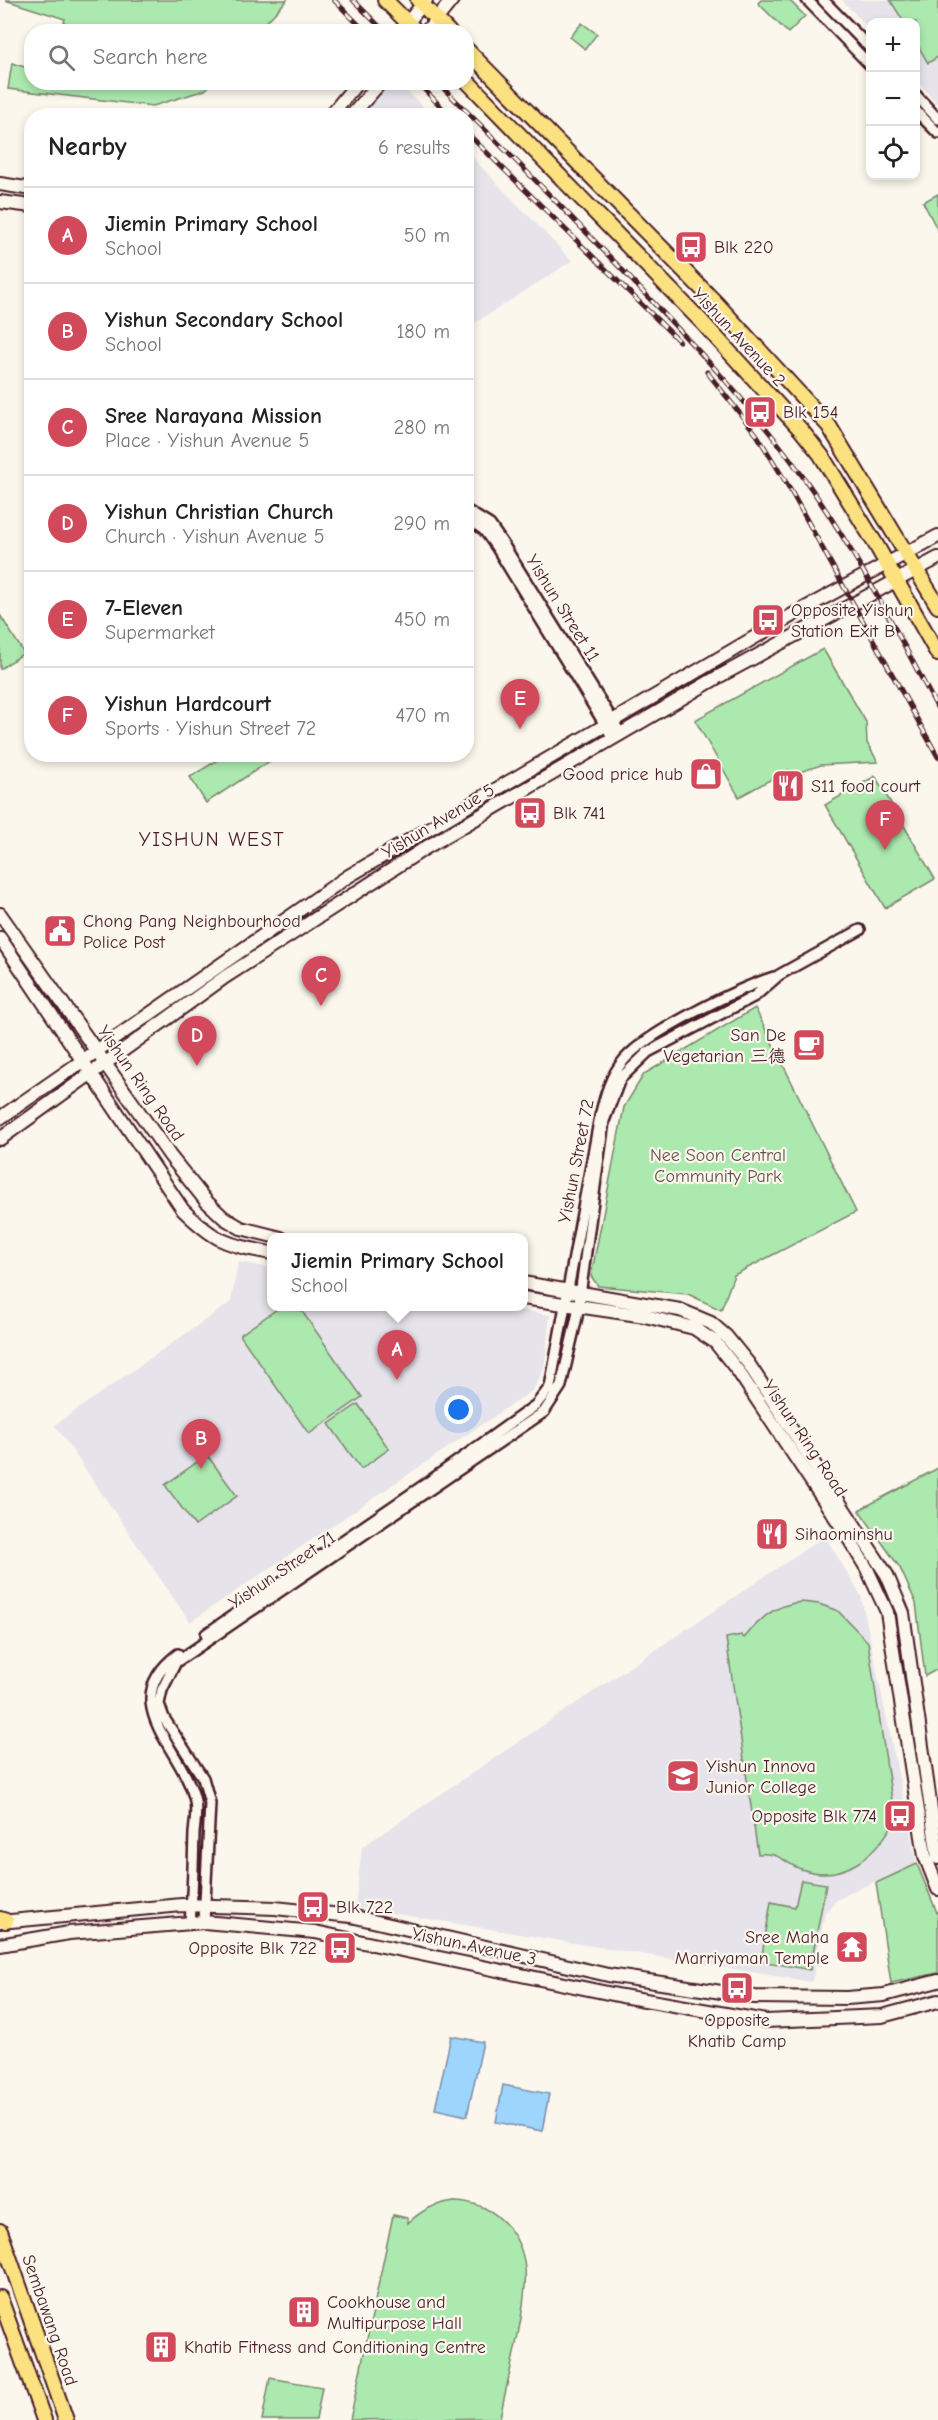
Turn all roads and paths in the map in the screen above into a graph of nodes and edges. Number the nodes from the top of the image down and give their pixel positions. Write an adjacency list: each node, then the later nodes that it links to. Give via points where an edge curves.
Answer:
1 (385, 0): 7 (main road)
2 (452, 0): 6 (main road)
3 (807, 0): 13 (street)
4 (824, 0): 11 (street)
5 (422, 2): 6 (main road); 8 (main road)
6 (436, 19): 9 (main road); 10 (main road)
7 (405, 24)
8 (410, 24)
9 (432, 24)
10 (441, 24)
11 (866, 44)
12 (474, 57): 27 (main road, Yishun Avenue 2)
13 (866, 61)
14 (474, 88): 28 (main road, Yishun Avenue 2, via 702,322)
15 (351, 90): 18 (main road)
16 (374, 90): 19 (main road)
17 (920, 100): 21 (street)
18 (337, 108)
19 (358, 108)
20 (920, 116): 22 (street)
21 (938, 119)
22 (938, 133)
23 (0, 184): 24 (main road)
24 (24, 188)
25 (0, 202): 26 (main road)
26 (24, 205)
27 (796, 390): 28 (main road, via 791,409); 32 (main road, Yishun Avenue 2, via 828,426)
28 (801, 430): 34 (main road, Yishun Avenue 2)
29 (474, 515): 39 (street, Yishun Street 11, via 490,525 503,544)
30 (474, 523): 39 (street, Yishun Street 11, via 497,548)
31 (938, 536): 32 (main road, Yishun Avenue 5)
32 (907, 552): 34 (main road, Yishun Avenue 5); 35 (main road, Yishun Avenue 2)
33 (938, 558): 35 (main road, Yishun Avenue 5)
34 (887, 563): 36 (main road, Yishun Avenue 2); 39 (main road, Yishun Avenue 5)
35 (917, 569): 36 (main road, Yishun Avenue 5); 37 (main road, Yishun Avenue 2)
36 (896, 580): 38 (main road, Yishun Avenue 2); 40 (main road, Yishun Avenue 5)
37 (938, 606)
38 (938, 654)
39 (609, 722): 40 (street, Yishun Street 11); 44 (main road, Yishun Avenue 5, via 347,877)
40 (617, 736): 46 (main road, Yishun Avenue 5, via 351,895 225,977)
41 (0, 914): 44 (main road, Yishun Ring Road)
42 (860, 930): 53 (street, Yishun Street 72, via 779,975 749,985 658,1033 633,1052 615,1073 600,1116)
43 (0, 938): 45 (main road, Yishun Ring Road)
44 (96, 1050): 45 (main road, Yishun Avenue 5); 46 (main road, Yishun Ring Road)
45 (82, 1060): 47 (main road, Yishun Ring Road); 48 (main road, Yishun Avenue 5)
46 (106, 1064): 47 (main road, Yishun Avenue 5); 50 (main road, Yishun Ring Road, via 206,1201 241,1228)
47 (92, 1074): 49 (main road, Yishun Avenue 5); 51 (main road, Yishun Ring Road, via 183,1210 226,1244)
48 (0, 1118)
49 (0, 1139)
50 (267, 1234)
51 (267, 1252)
52 (528, 1284): 53 (main road, Yishun Ring Road)
53 (575, 1292): 55 (street, Yishun Street 72); 56 (street, Yishun Street 72); 59 (main road, Yishun Ring Road, via 680,1310 702,1317 720,1330 748,1363 887,1575 903,1613)
54 (528, 1299): 55 (main road, Yishun Ring Road)
55 (566, 1305): 56 (main road, Yishun Ring Road); 58 (street, Yishun Street 71, via 550,1387 536,1405 167,1662 158,1676 150,1706)
56 (579, 1308): 57 (street, Yishun Street 71, via 561,1386 544,1412 176,1662 159,1704); 60 (main road, Yishun Ring Road, via 677,1322 708,1336 738,1371 843,1529 867,1569 890,1622 925,1856)
57 (203, 1778): 58 (street); 62 (street, Yishun Street 71, via 210,1803)
58 (189, 1786): 61 (street, Yishun Street 71, via 196,1802)
59 (938, 1858)
60 (938, 1889)
61 (192, 1905): 62 (main road, Yishun Avenue 3); 63 (main road, Yishun Avenue 3); 64 (street, Yishun Street 71)
62 (205, 1905): 65 (street, Yishun Street 71); 67 (main road, Yishun Avenue 3, via 351,1916 608,1975 755,1997 884,1995)
63 (2, 1921)
64 (190, 1922): 65 (main road, Yishun Avenue 3); 66 (main road, Yishun Avenue 3, via 69,1933)
65 (204, 1922): 68 (main road, Yishun Avenue 3, via 315,1932 622,1996 766,2021 882,2016)
66 (0, 1945)
67 (938, 1981)
68 (938, 2001)
69 (0, 2231): 72 (main road, Sembawang Road)
70 (0, 2298): 71 (main road)
71 (44, 2420)
72 (66, 2420)

